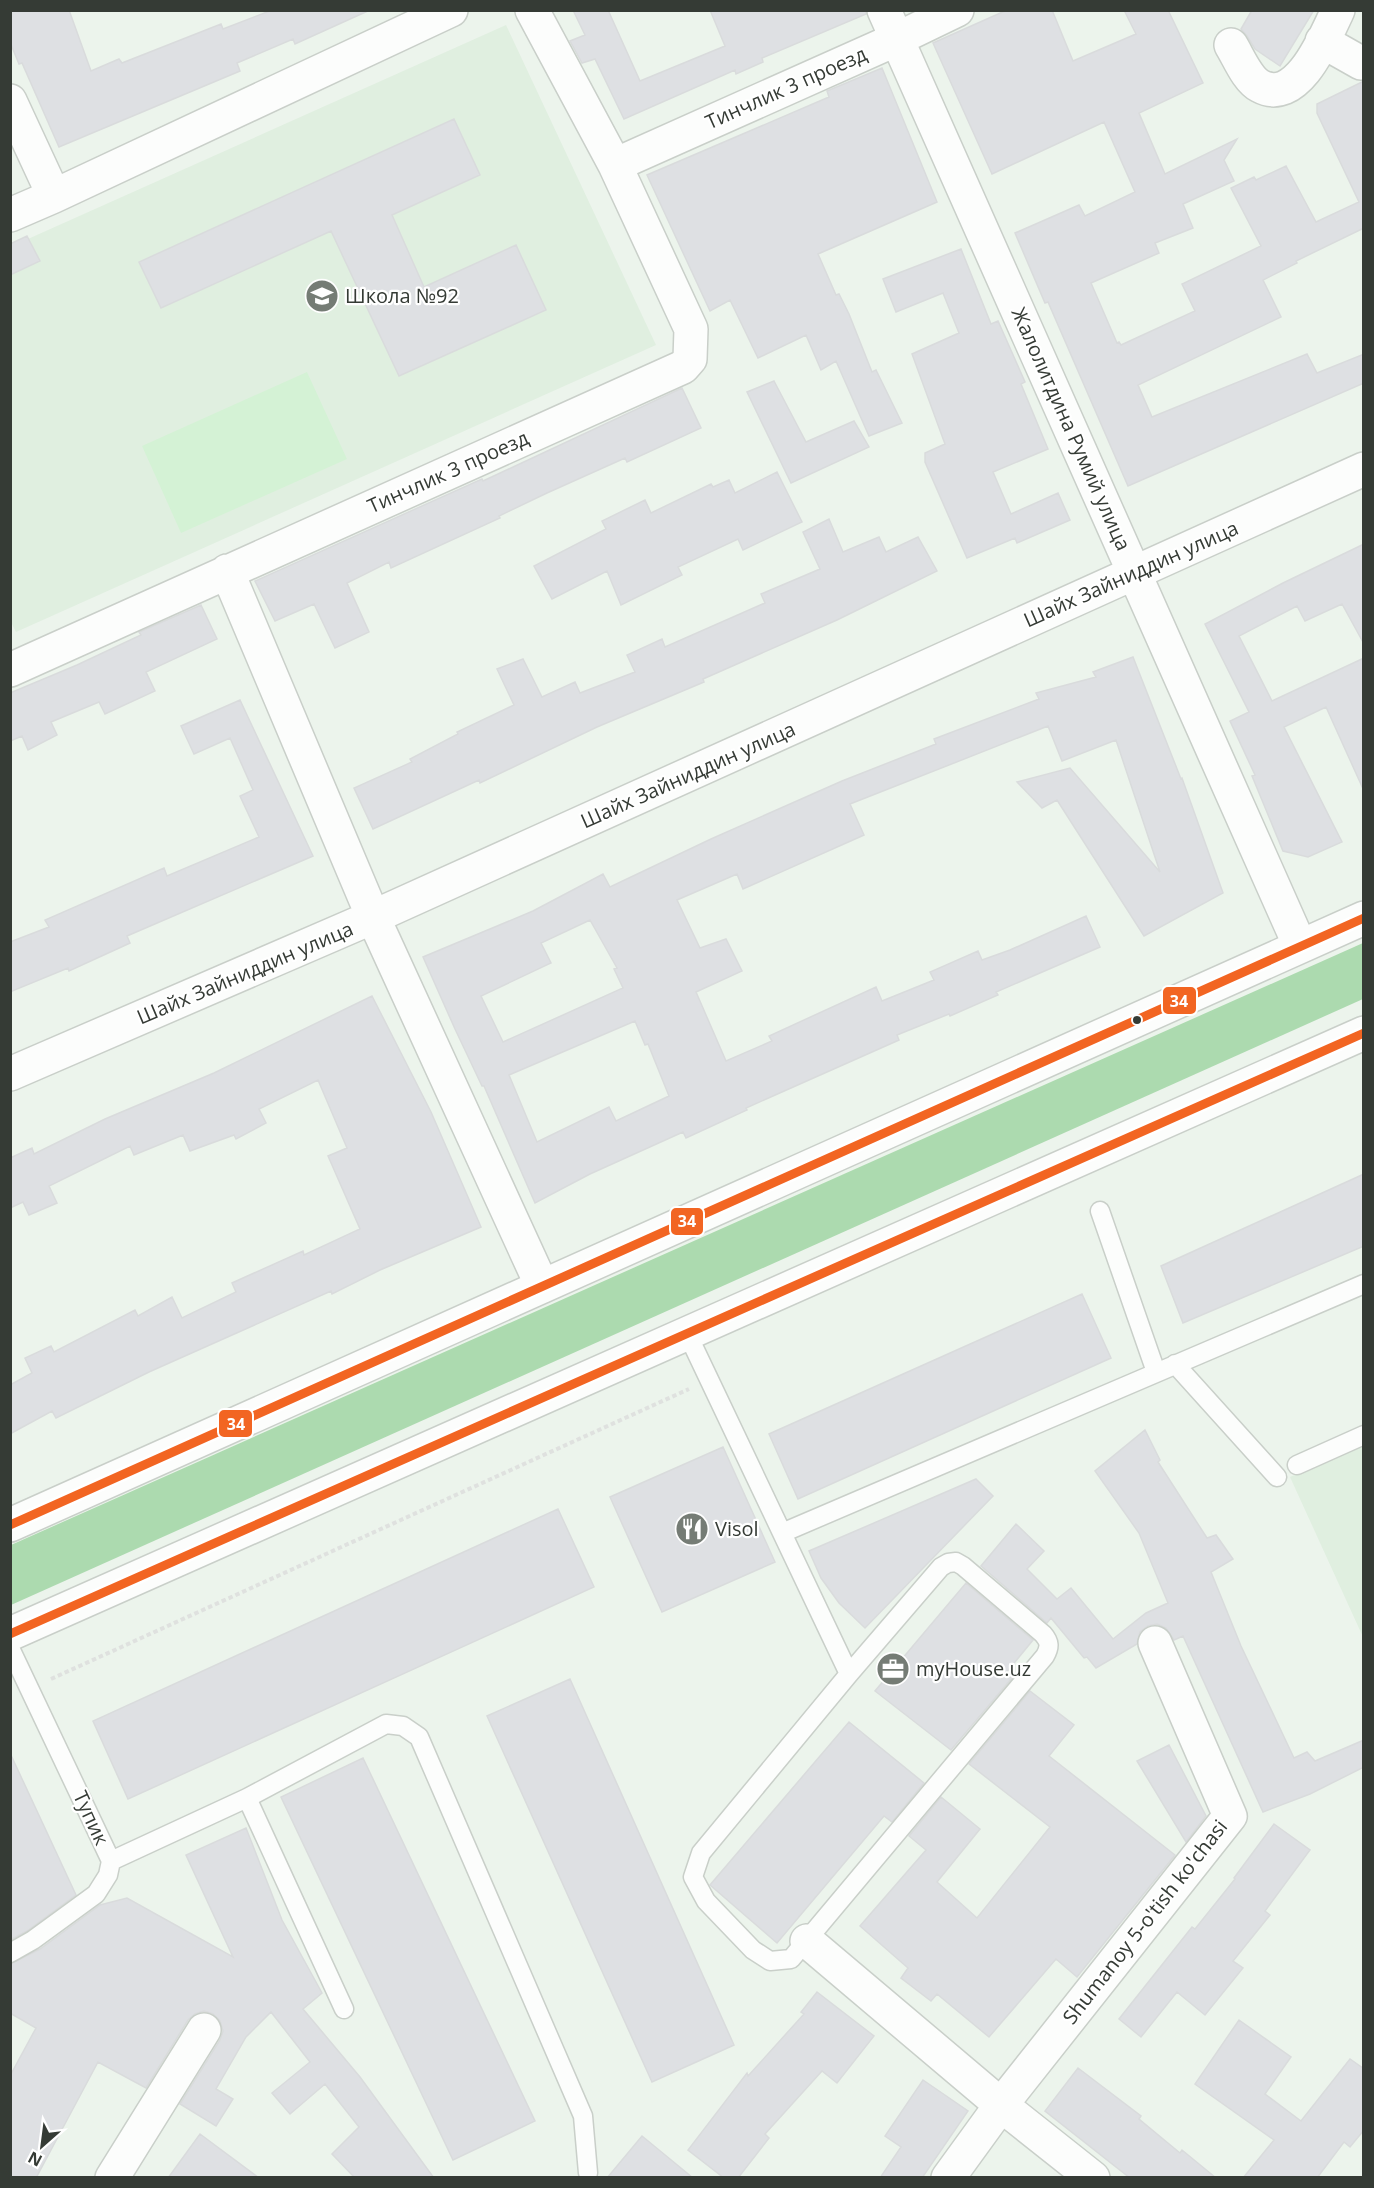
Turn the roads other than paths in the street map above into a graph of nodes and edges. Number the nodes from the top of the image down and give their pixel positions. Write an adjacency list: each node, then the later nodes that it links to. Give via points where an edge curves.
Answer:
1 (451, 10): 11 (main road)
2 (532, 10): 10 (main road, Тинчлик 3 проезд)
3 (957, 10): 5 (main road, Тинчлик 3 проезд)
4 (1338, 10): 6 (main road)
5 (891, 25): 10 (main road, Тинчлик 3 проезд); 15 (main road, Жалолитдина Румий улица)
6 (1322, 41): 7 (main road, via 1301,77 1282,89 1271,90 1252,79); 8 (main road)
7 (1231, 45)
8 (1364, 62)
9 (10, 101): 11 (main road)
10 (615, 165): 14 (main road, Тинчлик 3 проезд, via 691,328 690,359 683,367)
11 (54, 196): 12 (main road)
12 (10, 215)
13 (1364, 469): 15 (main road, Шайх Зайниддин улица)
14 (227, 571): 16 (main road, Тинчлик 3 проезд); 17 (main road)
15 (1136, 573): 17 (main road, Шайх Зайниддин улица); 19 (main road, Жалолитдина Румий улица)
16 (10, 670)
17 (373, 917): 21 (main road, Шайх Зайниддин улица); 24 (main road)
18 (1364, 918): 19 (main road)
19 (1300, 946): 24 (main road)
20 (1364, 1033): 25 (main road)
21 (10, 1074)
22 (1100, 1211): 27 (lane)
23 (1364, 1284): 26 (lane)
24 (542, 1286): 31 (main road)
25 (687, 1333): 32 (lane); 33 (main road)
26 (1175, 1364): 27 (lane); 30 (lane)
27 (1156, 1372): 32 (lane)
28 (1364, 1435): 29 (lane)
29 (1297, 1466)
30 (1277, 1477)
31 (10, 1525)
32 (782, 1533): 36 (lane)
33 (10, 1634)
34 (1155, 1643): 43 (main road, Shumanoy 5-o'tish ko'chasi, via 1230,1816)
35 (10, 1648): 38 (lane, Тупик)
36 (849, 1674): 39 (lane, via 701,1853 693,1877 706,1900 753,1950 770,1961 791,1959); 39 (lane, via 948,1563 963,1566 1049,1641 1045,1656)
37 (247, 1798): 38 (lane); 41 (lane); 44 (lane, via 386,1724 403,1726 419,1737 583,2116)
38 (111, 1861): 40 (lane, Тупик, via 108,1875 96,1894)
39 (807, 1941): 43 (main road)
40 (10, 1953)
41 (344, 2010)
42 (204, 2030): 45 (main road)
43 (1001, 2105): 46 (main road, Shumanoy 5-o'tish ko'chasi); 47 (main road)
44 (588, 2173)
45 (112, 2178)
46 (948, 2178)
47 (1093, 2178)

